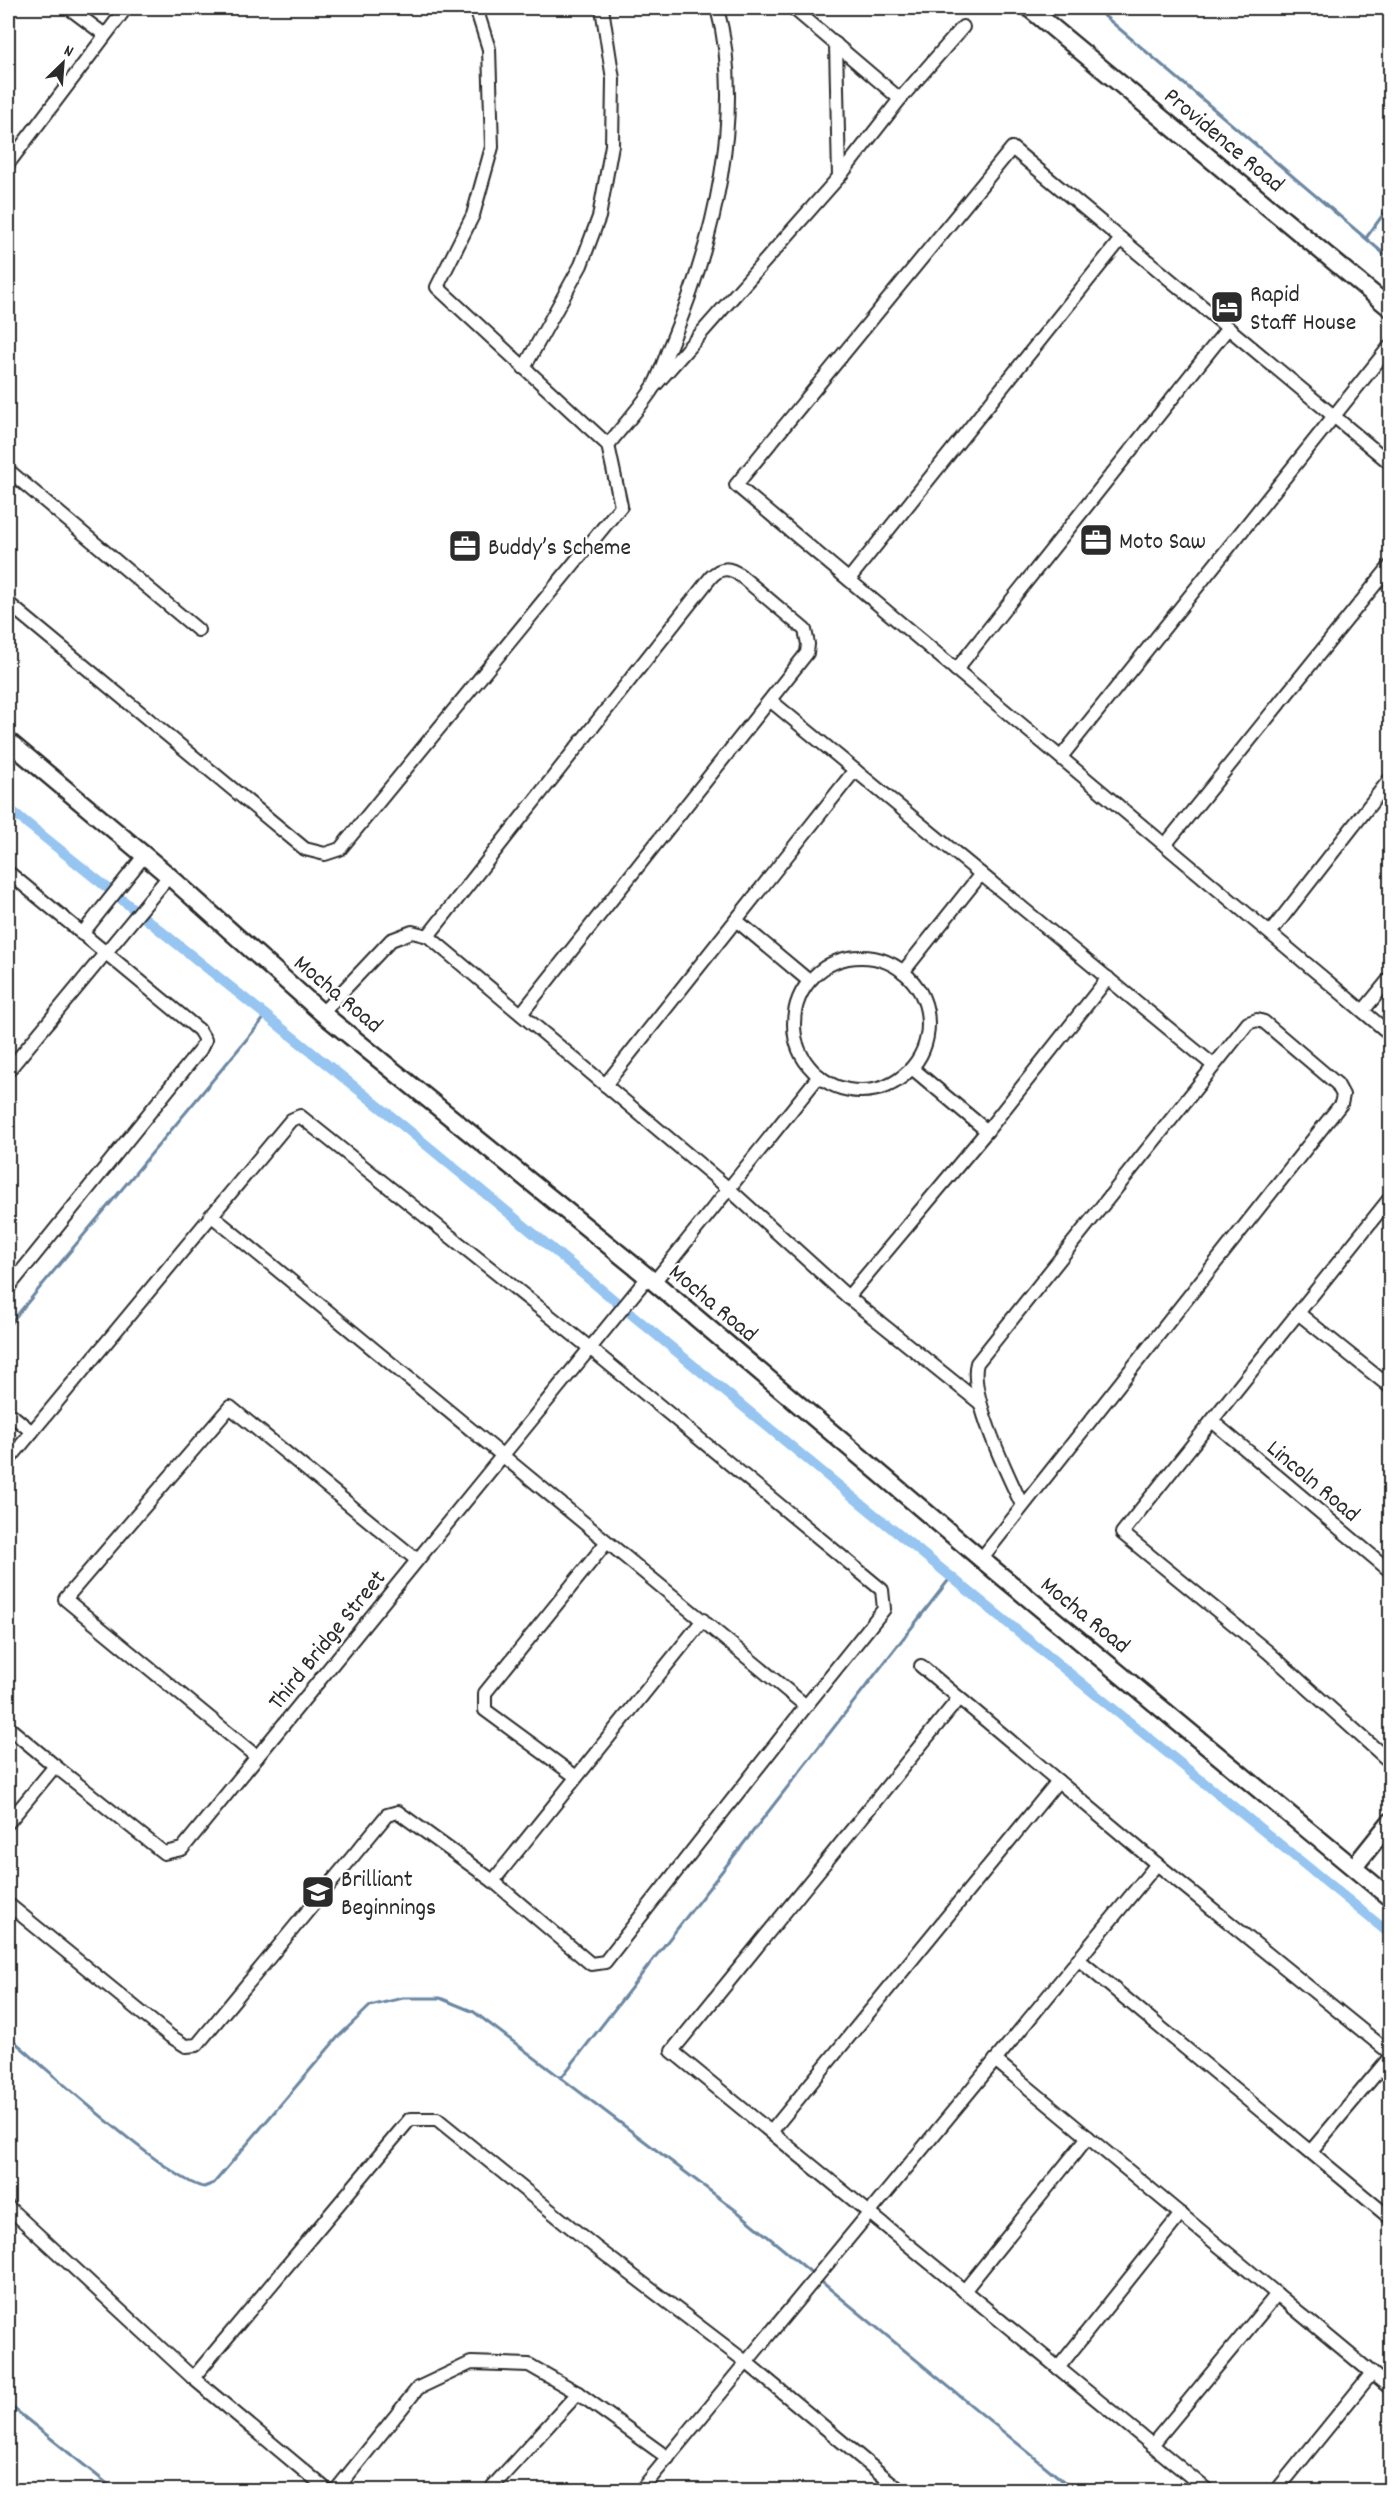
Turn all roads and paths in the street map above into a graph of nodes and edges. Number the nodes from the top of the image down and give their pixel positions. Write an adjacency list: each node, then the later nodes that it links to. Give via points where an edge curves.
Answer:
1 (69, 8): 10 (street)
2 (126, 8): 10 (street)
3 (476, 8): 20 (street, via 489,49 492,147 473,215 437,287)
4 (602, 8): 20 (street, via 613,79 612,146 599,217 581,265)
5 (717, 8): 21 (street, via 728,78 724,149 713,215 694,288)
6 (793, 8): 11 (street)
7 (1029, 8): 17 (street, Providence Road)
8 (1041, 8): 16 (street, Providence Road)
9 (963, 27): 12 (street)
10 (105, 35): 13 (street)
11 (836, 44): 12 (street); 14 (street)
12 (900, 99): 14 (street)
13 (9, 157)
14 (839, 177): 21 (street)
15 (1121, 239): 18 (street); 27 (street); 27 (street, via 1012,148 736,485)
16 (1390, 297)
17 (1390, 308)
18 (1228, 328): 22 (street); 30 (street)
19 (1390, 346): 22 (street)
20 (524, 368): 23 (street)
21 (651, 390): 23 (street)
22 (1334, 416): 24 (street); 33 (street)
23 (608, 445): 28 (street, via 621,506 340,849 332,853 305,849)
24 (1390, 463)
25 (8, 470): 29 (street)
26 (1390, 566): 36 (street)
27 (849, 579): 30 (street)
28 (8, 603)
29 (198, 630)
30 (957, 670): 33 (street)
31 (771, 701): 34 (street); 44 (street, via 807,653 808,636 732,569 717,571); 52 (street)
32 (8, 741): 37 (street, Mocha Road)
33 (1061, 757): 36 (street)
34 (855, 770): 39 (street); 41 (street)
35 (1390, 779): 42 (street)
36 (1165, 845): 42 (street)
37 (144, 856): 40 (street, Mocha Road); 43 (street)
38 (8, 872): 43 (street)
39 (981, 874): 46 (street); 47 (street)
40 (169, 876): 45 (street); 51 (street, Mocha Road)
41 (736, 920): 49 (street); 58 (street)
42 (1270, 933): 50 (street)
43 (82, 934): 45 (street)
44 (428, 936): 51 (street, via 412,932 391,940); 52 (street)
45 (106, 953): 56 (street); 64 (street, via 200,1030 205,1040 201,1050)
46 (903, 972): 49 (street, via 875,958 854,957 834,963); 55 (street, via 917,988 928,1018 927,1039)
47 (1108, 978): 54 (street); 59 (street)
48 (1390, 978): 50 (street)
49 (809, 981): 57 (street, via 798,999 794,1030 805,1060)
50 (1363, 1011): 53 (street)
51 (322, 1013): 63 (street, Mocha Road)
52 (521, 1014): 58 (street)
53 (1390, 1035)
54 (1213, 1065): 69 (street, via 977,1364 974,1380); 75 (street, via 1248,1023 1257,1020 1337,1084 1343,1100)
55 (912, 1068): 57 (street, via 887,1085 867,1090 837,1086); 59 (street)
56 (8, 1071)
57 (819, 1076): 60 (street, Third Bridge Street)
58 (604, 1085): 60 (street)
59 (987, 1131): 65 (street)
60 (729, 1189): 63 (street, Third Bridge Street); 65 (street)
61 (1389, 1203): 66 (street)
62 (211, 1215): 67 (street, via 291,1119 300,1116); 72 (street); 73 (street)
63 (651, 1280): 67 (street, Third Bridge Street); 77 (street, Mocha Road)
64 (8, 1288)
65 (848, 1297): 69 (street)
66 (1298, 1313): 68 (street); 71 (street)
67 (591, 1349): 73 (street, Third Bridge Street); 83 (street, via 882,1590 884,1609)
68 (1390, 1387)
69 (980, 1402): 75 (street)
70 (8, 1412): 72 (street)
71 (1212, 1421): 79 (street, Lincoln Road); 86 (street, via 1122,1533 1268,1652)
72 (32, 1432): 74 (street)
73 (503, 1456): 76 (street); 78 (street, Third Bridge Street)
74 (8, 1461)
75 (1022, 1505): 77 (street)
76 (606, 1543): 80 (street); 88 (street, via 485,1693 485,1710)
77 (981, 1559): 93 (street, Mocha Road)
78 (417, 1560): 85 (street, Third Bridge Street); 85 (street, via 230,1407 65,1599)
79 (1390, 1571)
80 (703, 1620): 83 (street); 88 (street)
81 (921, 1666): 82 (street)
82 (959, 1698): 89 (street); 100 (street, via 672,2051)
83 (806, 1706): 94 (street, via 605,1962 591,1965)
84 (8, 1727): 87 (street)
85 (257, 1757): 87 (street, Third Bridge Street, via 182,1849 165,1853)
86 (1390, 1762)
87 (63, 1773): 91 (street)
88 (575, 1776): 94 (street)
89 (1058, 1781): 92 (street); 100 (street)
90 (1390, 1822): 93 (street)
91 (8, 1823)
92 (1157, 1864): 97 (street); 98 (street)
93 (1354, 1867): 95 (street, Mocha Road)
94 (492, 1881): 96 (street, via 398,1812 387,1815 197,2045 186,2046)
95 (1390, 1898)
96 (8, 1904)
97 (1078, 1959): 99 (street); 102 (street)
98 (1390, 2055): 102 (street)
99 (994, 2060): 101 (street); 104 (street)
100 (771, 2132): 104 (street)
101 (1088, 2137): 105 (street); 107 (street)
102 (1311, 2151): 106 (street)
103 (8, 2207): 112 (street)
104 (868, 2212): 107 (street); 109 (street)
105 (1181, 2214): 108 (street); 110 (street)
106 (1390, 2218)
107 (964, 2291): 110 (street)
108 (1277, 2294): 111 (street); 115 (street)
109 (746, 2362): 112 (street, via 436,2119 410,2119); 116 (street); 121 (street)
110 (1058, 2368): 115 (street)
111 (1372, 2373): 113 (street); 123 (street)
112 (193, 2378): 118 (street)
113 (1390, 2388)
114 (578, 2393): 116 (street); 117 (street); 119 (street, via 529,2365 471,2363 418,2388)
115 (1152, 2445): 122 (street)
116 (668, 2457): 120 (street)
117 (493, 2486)
118 (327, 2490)
119 (336, 2490)
120 (641, 2490)
121 (900, 2490)
122 (1207, 2490)
123 (1277, 2490)

